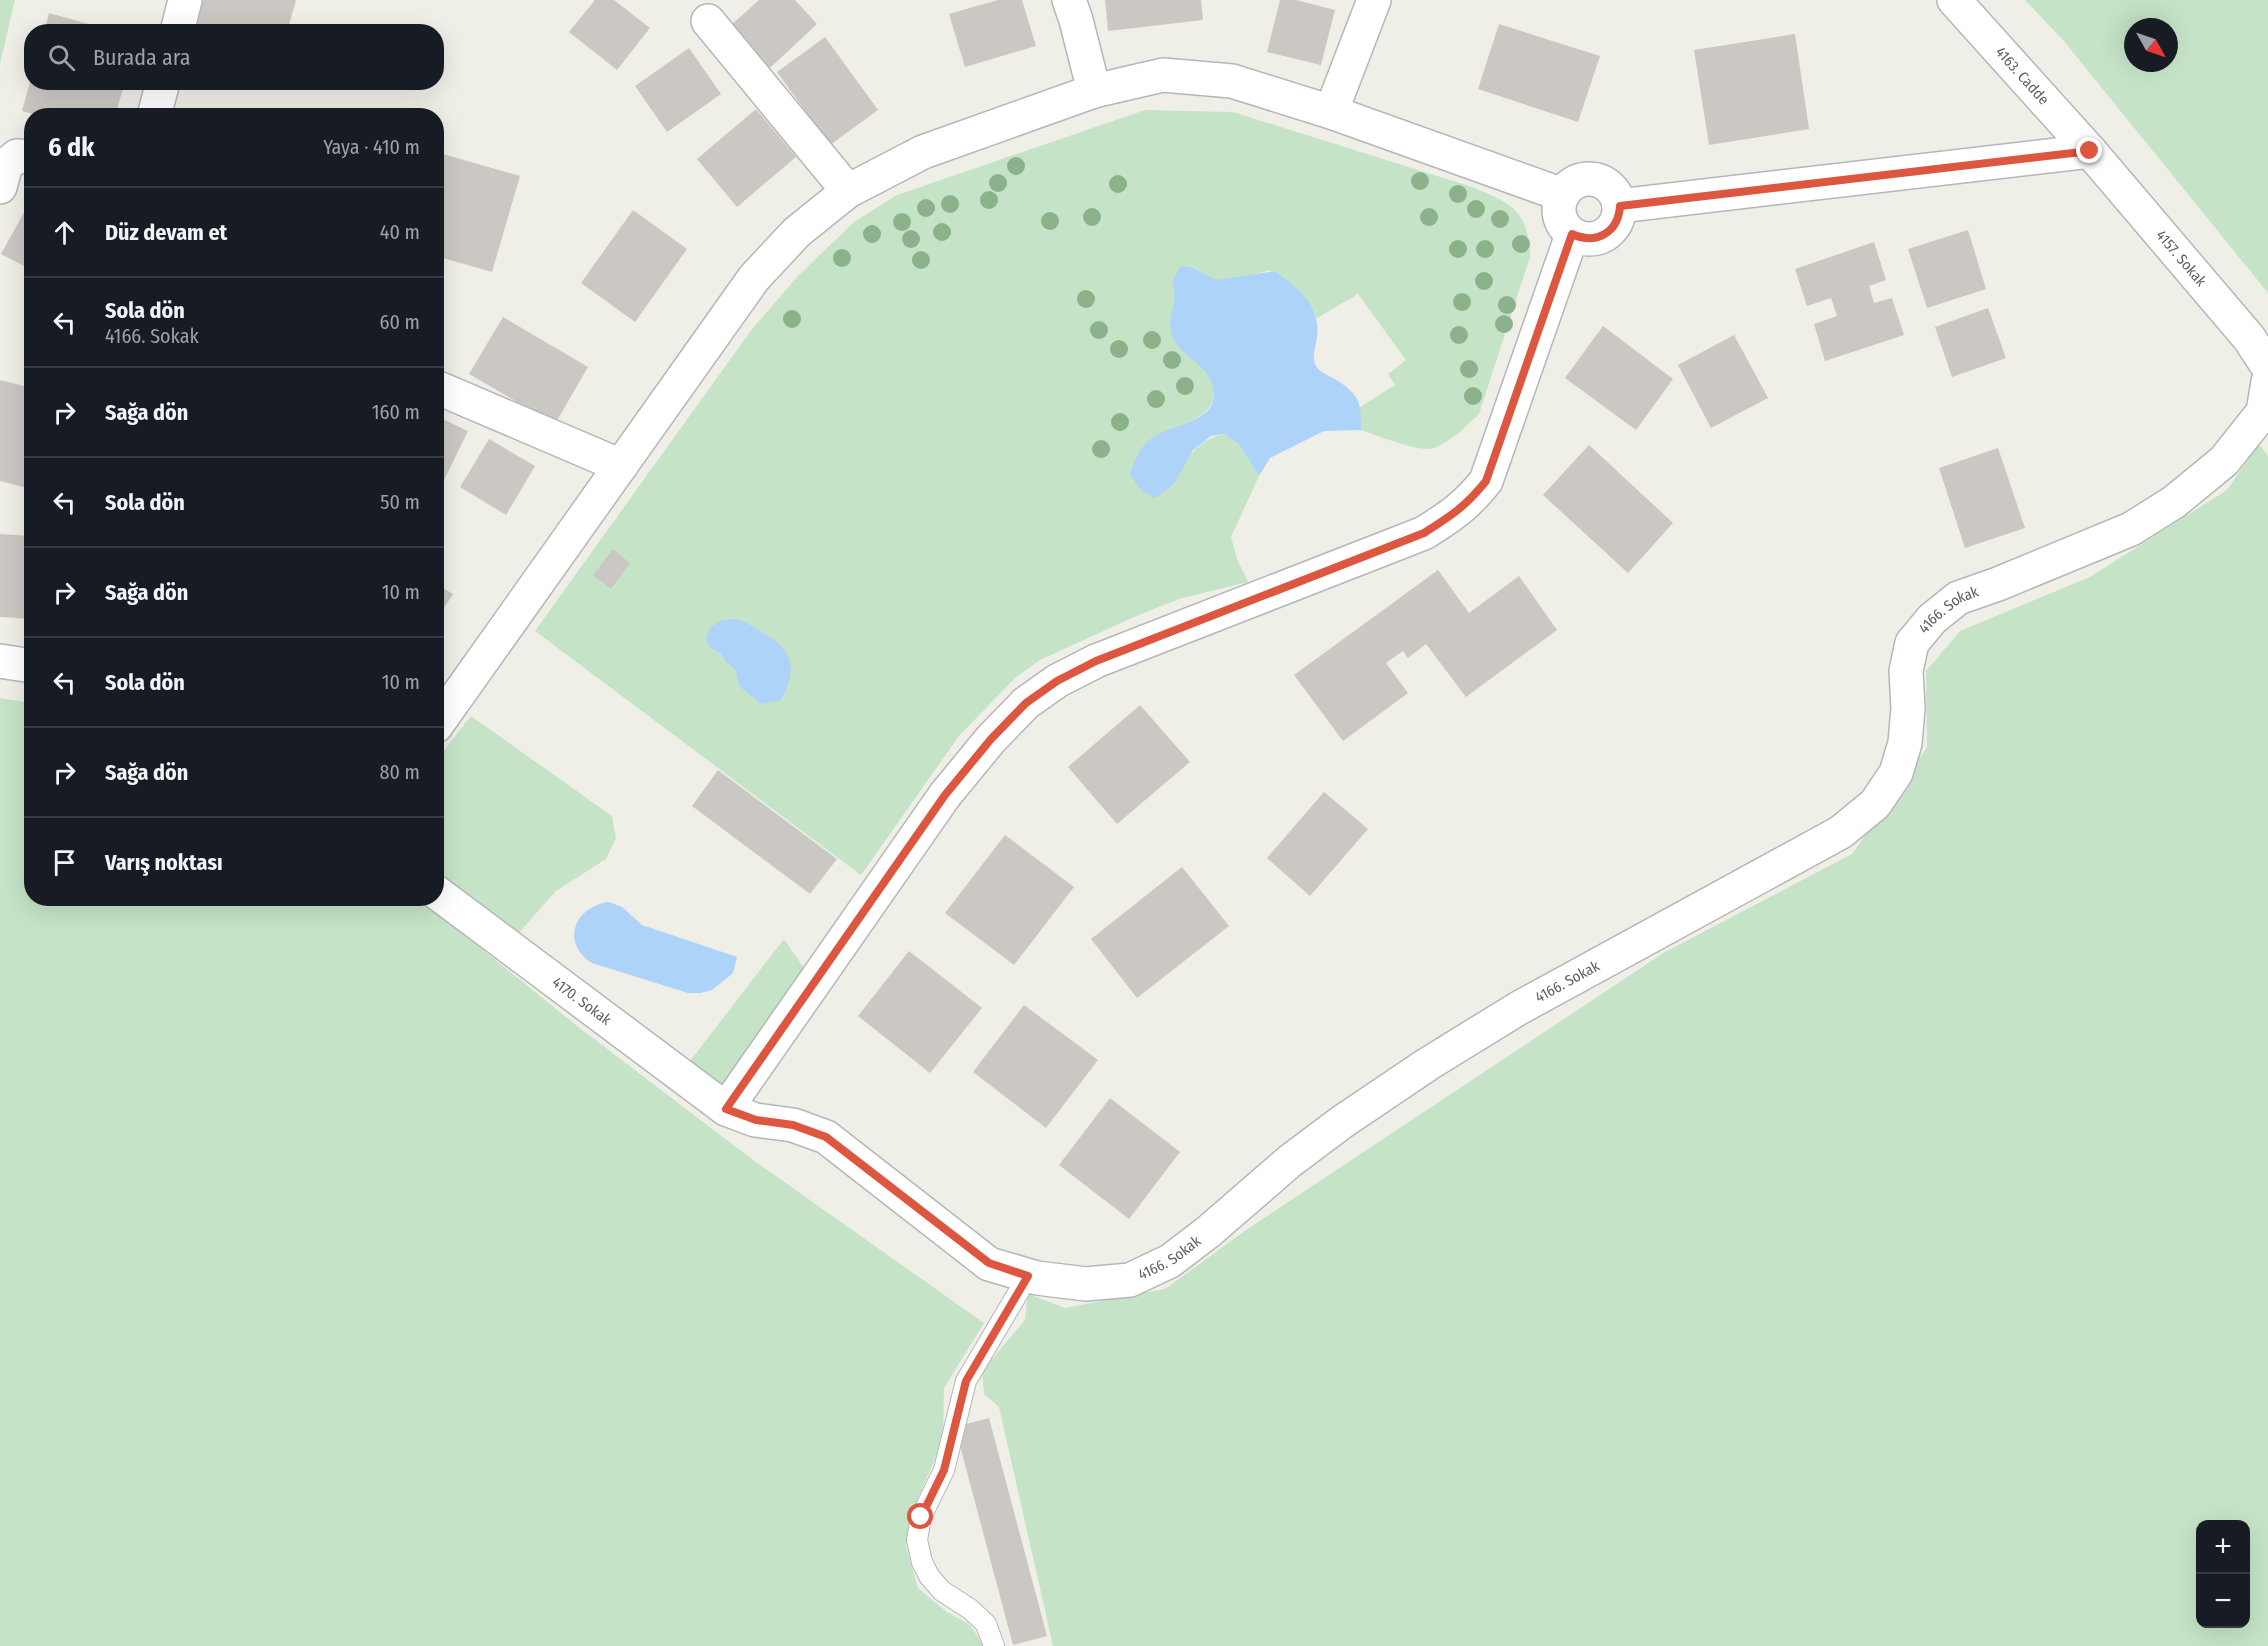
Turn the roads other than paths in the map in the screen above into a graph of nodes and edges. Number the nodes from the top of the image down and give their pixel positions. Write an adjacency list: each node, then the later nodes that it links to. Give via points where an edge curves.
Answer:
1 (185, 0): 6 (street)
2 (1069, 0): 8 (street)
3 (1374, 0): 10 (street)
4 (1954, 0): 11 (street, 4163. Cadde)
5 (708, 21): 14 (street)
6 (179, 24)
7 (161, 90): 9 (street)
8 (1094, 91): 10 (street, via 1164,75 1232,81); 14 (street, via 923,152)
9 (156, 108)
10 (1331, 112): 15 (street)
11 (2090, 151): 16 (street); 18 (street, 4157. Sokak, via 2249,338)
12 (24, 156): 13 (street, via 17,156 6,165)
13 (0, 187)
14 (848, 190): 21 (street, via 797,232 754,278)
15 (1563, 195): 16 (street, via 1572,184 1592,179 1611,187); 17 (street, via 1560,219)
16 (1620, 206): 17 (street, via 1619,217 1608,233 1590,239)
17 (1572, 234): 26 (street, via 1486,481 1470,501 1424,533 1096,661 1026,703 945,795)
18 (2268, 367)
19 (2268, 381): 27 (street, 4166. Sokak, via 2263,412 2224,460 2174,502 2131,529 1958,598 1932,619 1912,643 1906,671 1905,743 1896,773 1875,804 1841,832 1519,1008 1428,1064 1290,1161 1170,1261 1130,1280 1086,1284)
20 (444, 390): 21 (street)
21 (621, 466): 24 (street)
22 (0, 661): 23 (street)
23 (24, 665)
24 (444, 715)
25 (444, 898): 26 (street, 4170. Sokak)
26 (726, 1109): 27 (street, 4166. Sokak, via 826,1137 989,1263)
27 (1028, 1276): 28 (lane, via 966,1381 944,1470 921,1517 917,1540 929,1576 942,1591 986,1624)
28 (994, 1646)

